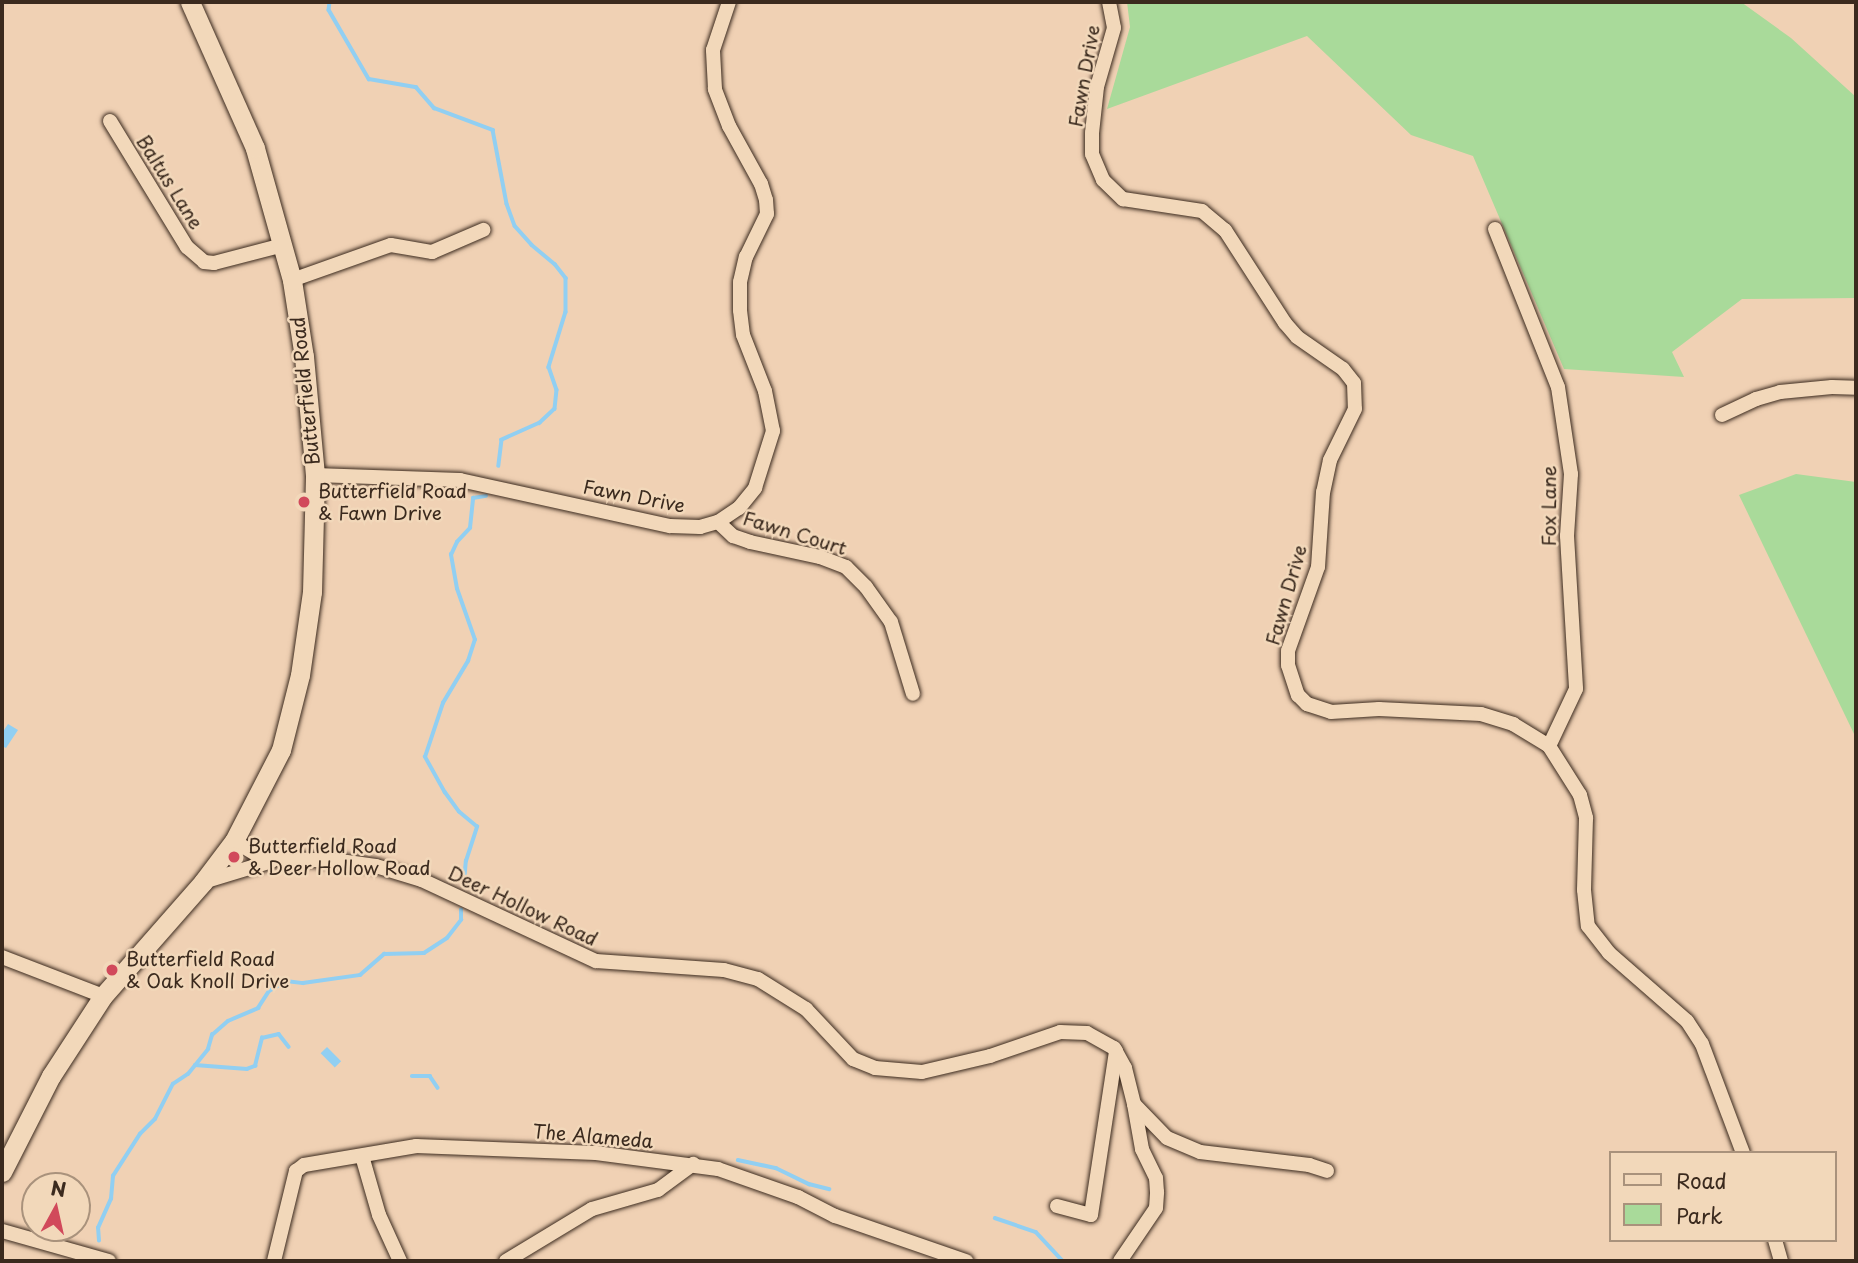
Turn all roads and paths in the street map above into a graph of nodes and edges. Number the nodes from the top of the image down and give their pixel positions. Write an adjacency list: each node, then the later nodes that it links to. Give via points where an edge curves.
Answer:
1 (190, 2): 7 (street, Butterfield Road, via 255,148)
2 (729, 2): 12 (street, via 713,50 715,89 766,200 767,214 746,257 740,282 740,310 743,335 765,391 773,431 755,488 739,508)
3 (1109, 2): 14 (street, Fawn Drive, via 1114,28 1097,87 1092,133 1092,154 1103,180 1123,199 1202,211 1225,230 1291,330 1343,369 1354,383 1355,409 1330,460 1323,492 1318,567 1289,651 1288,665 1298,695 1307,704 1331,712 1378,709 1481,715 1513,724)
4 (110, 121): 7 (street, Baltus Lane, via 187,247 204,262)
5 (1495, 229): 14 (street, Fox Lane, via 1559,387 1571,474 1567,536 1576,689)
6 (483, 230): 8 (street, via 432,252 391,245)
7 (283, 245): 8 (street, Butterfield Road)
8 (292, 280): 11 (street, Butterfield Road)
9 (1856, 388): 10 (street, via 1780,392)
10 (1722, 415)
11 (314, 475): 12 (street, Fawn Drive, via 460,480 670,526); 15 (street, Butterfield Road, via 312,592 300,675 281,750)
12 (718, 522): 13 (street, Fawn Court, via 733,536 750,542 846,567 891,622)
13 (913, 694)
14 (1549, 746): 22 (street, Fawn Drive, via 1580,795 1586,818 1588,926 1609,953 1688,1021 1702,1044)
15 (234, 841): 16 (street, Deer Hollow Road, via 250,853); 17 (street, Butterfield Road)
16 (275, 860): 17 (street, Deer Hollow Road); 20 (street, Deer Hollow Road, via 340,861 422,880 596,961 724,970 758,979 806,1009 853,1059 875,1068 922,1072 990,1056 1060,1032 1098,1037)
17 (203, 882): 19 (street, Butterfield Road)
18 (2, 957): 19 (street)
19 (103, 996): 26 (street, Butterfield Road, via 51,1076)
20 (1116, 1051): 21 (street); 27 (street, via 1091,1215)
21 (1134, 1104): 25 (street, via 1167,1139 1200,1152); 35 (street, via 1142,1149 1156,1178 1156,1208)
22 (1742, 1151)
23 (362, 1156): 24 (street, The Alameda, via 416,1146 470,1147 596,1153); 31 (street, The Alameda, via 296,1171); 32 (street, via 379,1214)
24 (693, 1164): 33 (street, via 658,1189 593,1209); 34 (street, The Alameda, via 770,1186 835,1216)
25 (1327, 1171)
26 (2, 1172)
27 (1056, 1206)
28 (2, 1231): 30 (street)
29 (1775, 1242): 36 (street)
30 (109, 1261)
31 (274, 1261)
32 (400, 1261)
33 (506, 1261)
34 (965, 1261)
35 (1120, 1261)
36 (1781, 1261)

